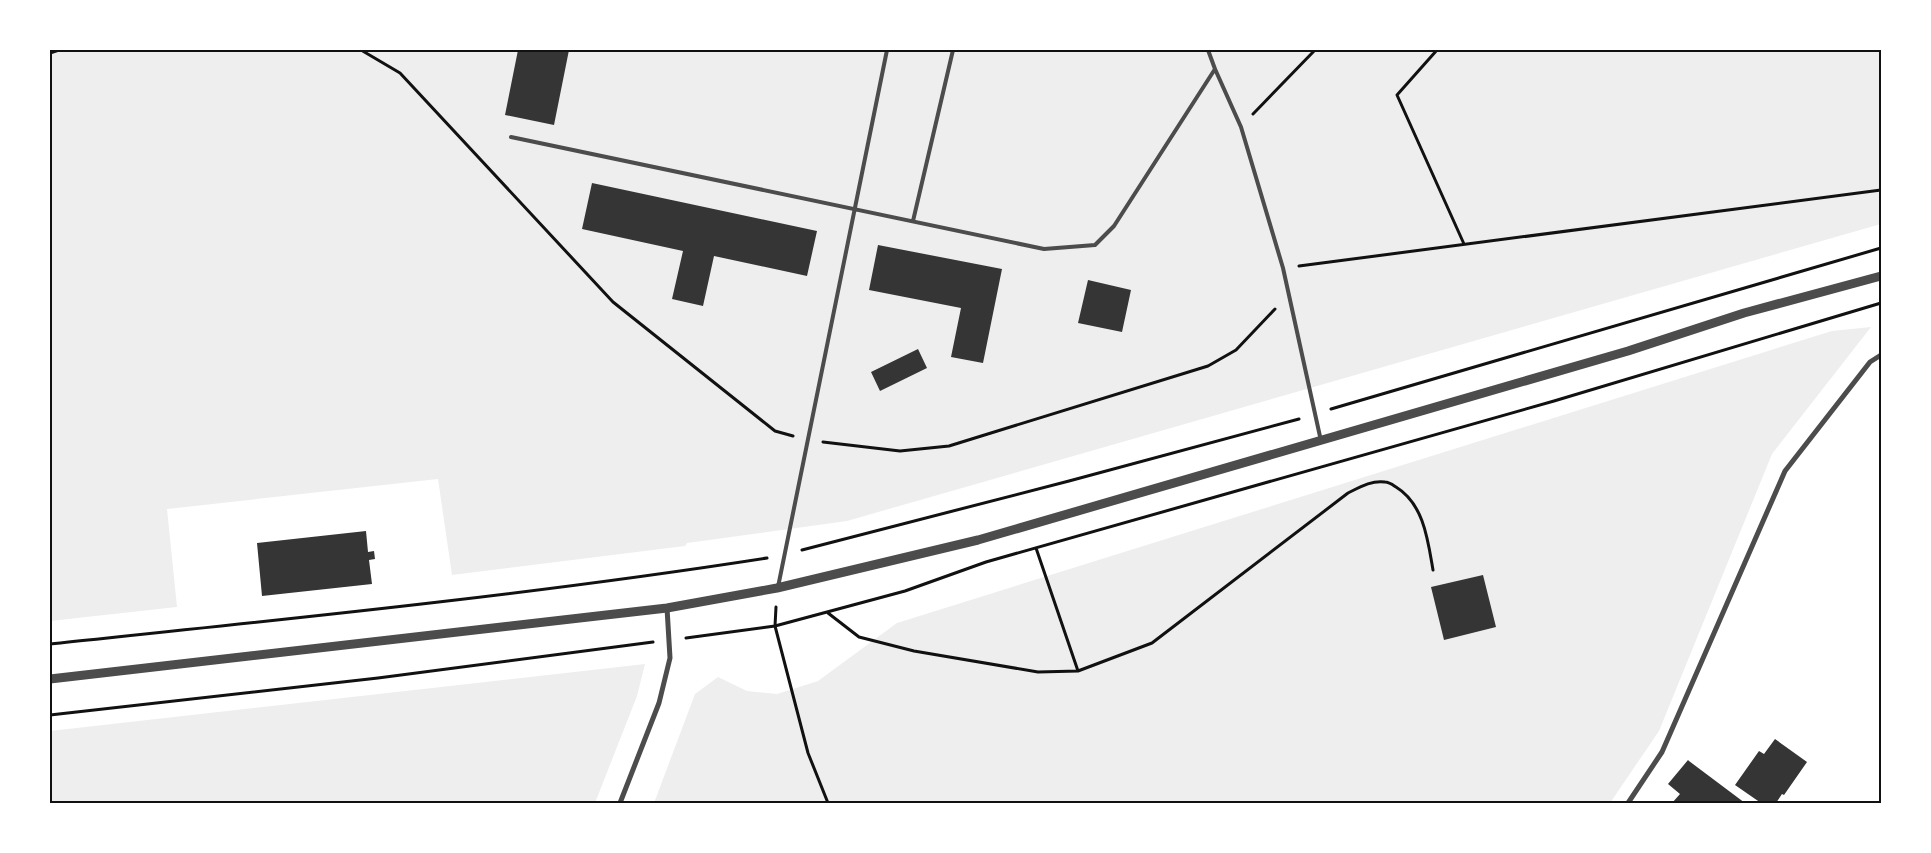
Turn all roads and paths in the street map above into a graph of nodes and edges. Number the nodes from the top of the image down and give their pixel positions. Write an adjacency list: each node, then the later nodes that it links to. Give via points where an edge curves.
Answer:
1 (59, 50): 8 (path)
2 (361, 50): 23 (path, via 400,73 613,302 775,431)
3 (887, 50): 13 (lane)
4 (953, 50): 14 (lane)
5 (1208, 50): 9 (lane)
6 (1315, 50): 10 (path)
7 (1437, 50): 15 (path, via 1397,95)
8 (50, 53)
9 (1215, 69): 10 (lane); 14 (lane, via 1114,226 1095,246 1044,249)
10 (1241, 127): 17 (lane)
11 (511, 137): 13 (lane)
12 (1881, 190): 15 (path)
13 (854, 209): 14 (lane); 23 (lane)
14 (913, 221)
15 (1464, 244): 17 (path)
16 (1881, 248): 22 (path)
17 (1282, 268): 19 (lane)
18 (1881, 276): 24 (street, via 1744,313 1628,351)
19 (1289, 294): 22 (lane); 23 (path, via 1236,350 1208,366 995,433 949,446 900,451)
20 (1881, 303): 25 (path, via 1554,401)
21 (1881, 355): 39 (street, via 1870,362 1786,471 1662,752)
22 (1315, 414): 24 (lane); 26 (path)
23 (807, 440): 26 (lane)
24 (1321, 440): 28 (street, via 978,540)
25 (1036, 548): 30 (path, via 905,591); 34 (path)
26 (784, 554): 28 (lane); 33 (path, via 634,578)
27 (1433, 570): 34 (path, via 1426,530 1414,504 1401,490 1386,482 1371,482 1348,493 1152,643)
28 (777, 588): 29 (street); 31 (path)
29 (667, 608): 32 (street); 35 (street)
30 (828, 612): 31 (path); 34 (path, via 859,637 914,651 1038,672)
31 (775, 626): 32 (path); 38 (path, via 808,753)
32 (669, 640): 36 (path); 37 (street, via 670,658 659,703)
33 (50, 644)
34 (1078, 671)
35 (50, 680)
36 (50, 715)
37 (620, 803)
38 (828, 803)
39 (1628, 803)

